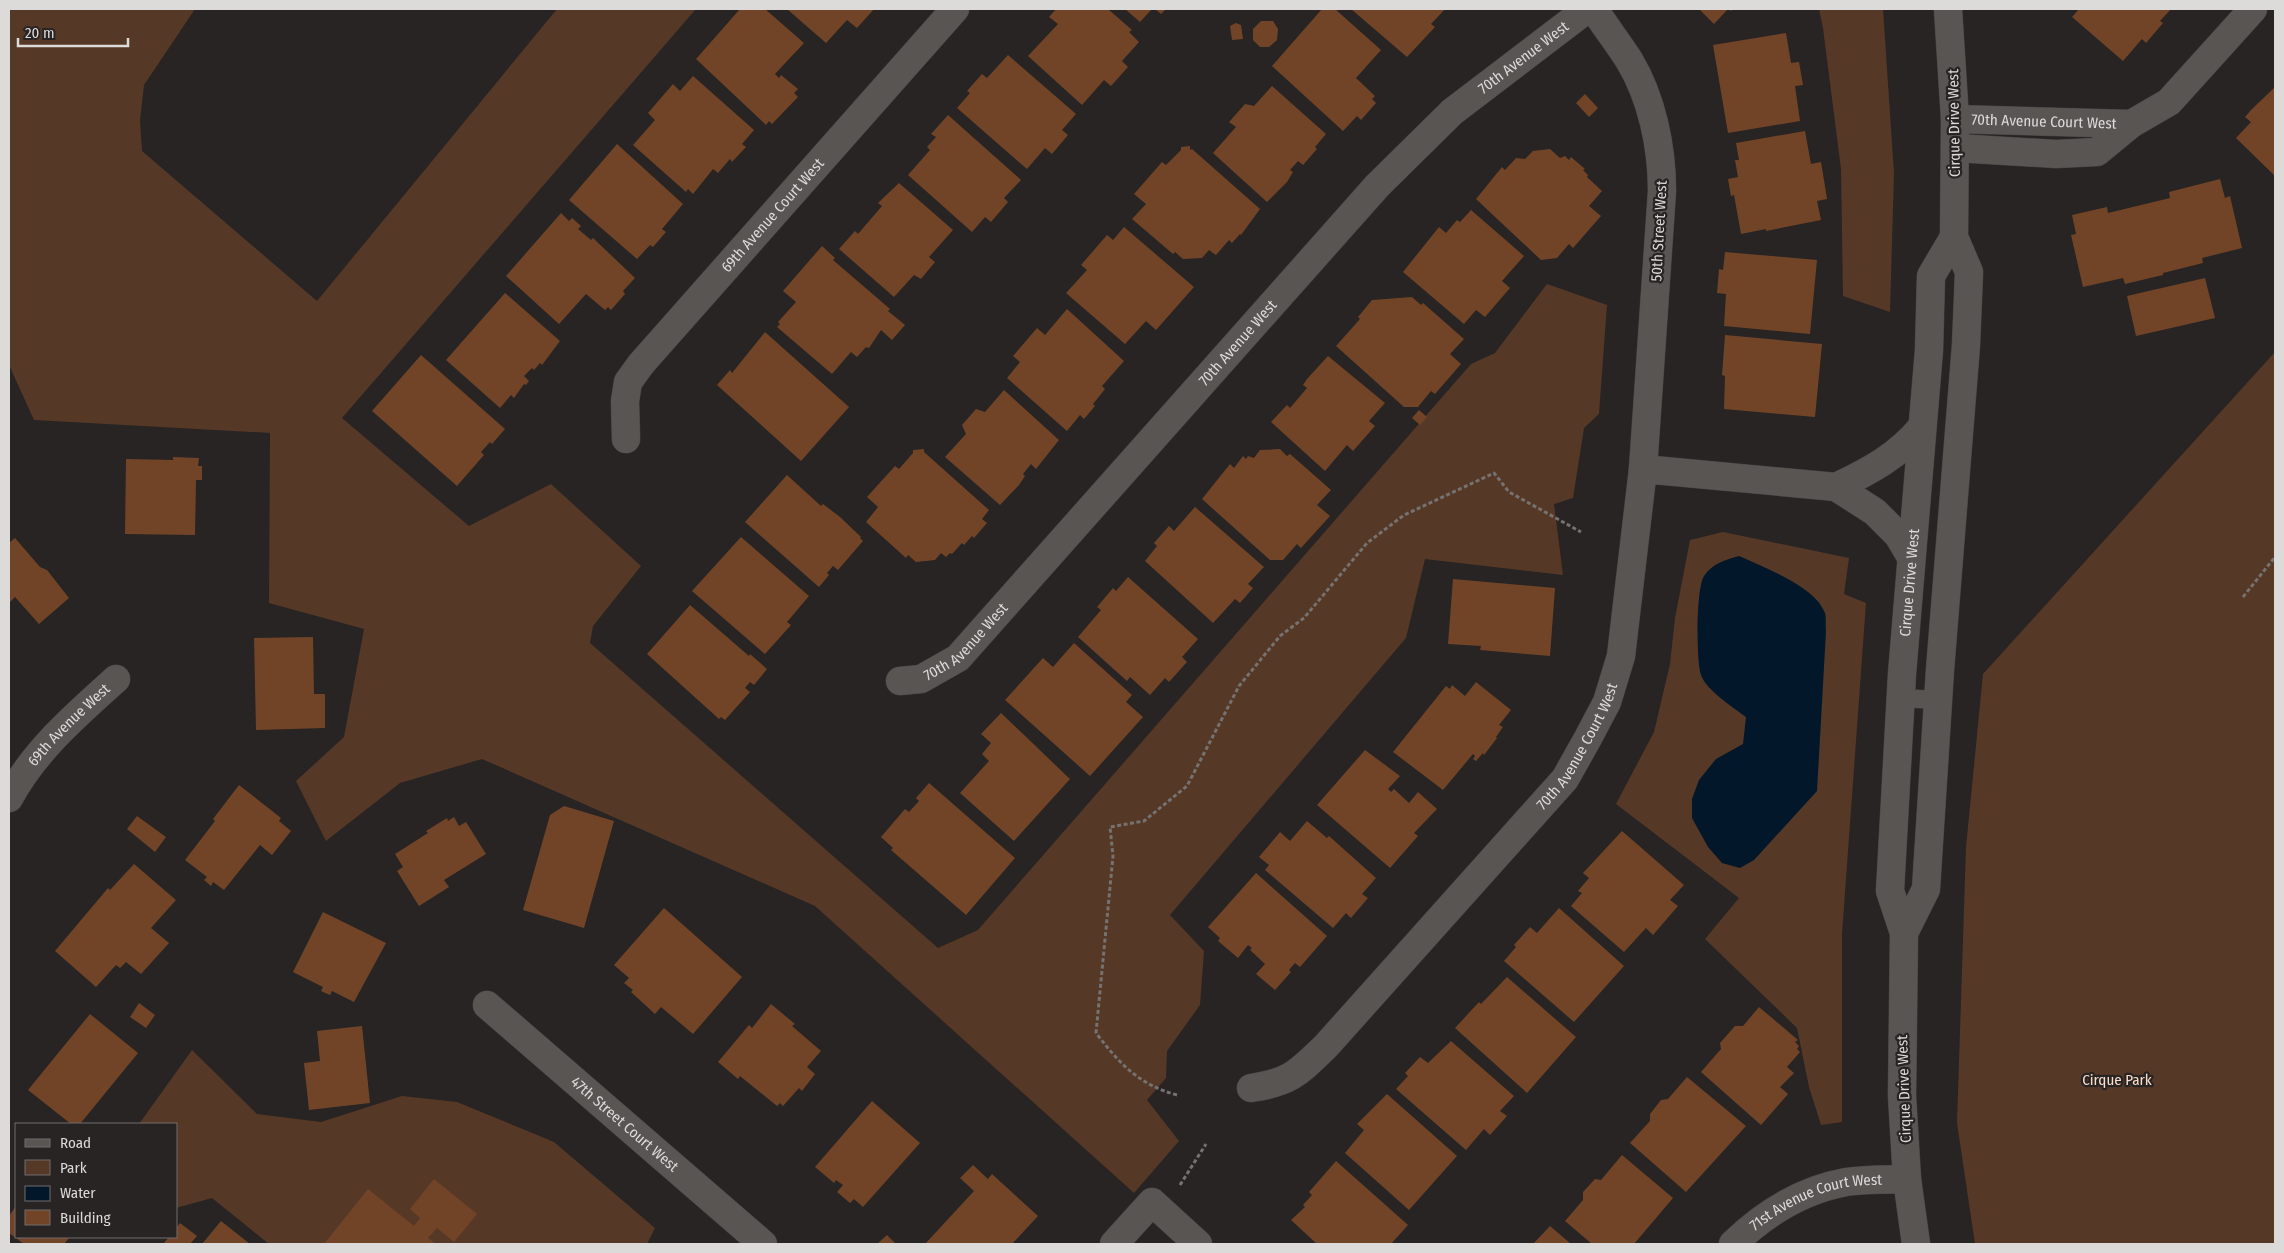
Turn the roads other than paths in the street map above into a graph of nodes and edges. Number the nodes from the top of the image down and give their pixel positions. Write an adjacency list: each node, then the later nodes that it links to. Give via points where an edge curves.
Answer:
1 (955, 9): 11 (street, 69th Avenue Court West, via 641,364 628,382)
2 (1588, 9): 16 (street, 70th Avenue West, via 1452,112 1411,150 958,658 921,680)
3 (1594, 9): 12 (street, 50th Street West, via 1637,76 1662,157)
4 (1948, 9): 6 (street, Cirque Drive West)
5 (2252, 9): 7 (street, 70th Avenue Court West, via 2168,102)
6 (1956, 119): 7 (street, 70th Avenue Court West); 8 (street, Cirque Drive West)
7 (2131, 124): 8 (street, 70th Avenue Court West, via 2097,152 2056,154)
8 (1956, 148): 9 (street, Cirque Drive West)
9 (1954, 238): 10 (street, Cirque Drive West, via 1931,276); 18 (street, Cirque Drive West, via 1969,272 1967,336)
10 (1922, 428): 13 (street, via 1887,461); 14 (street, Cirque Drive West)
11 (626, 439)
12 (1643, 469): 13 (street); 22 (street, 70th Avenue Court West, via 1621,656 1607,702 1564,779 1326,1046 1294,1076)
13 (1836, 487): 14 (street, via 1875,512 1898,535)
14 (1911, 557): 17 (street, Cirque Drive West)
15 (116, 679): 19 (street, 69th Avenue West, via 35,758)
16 (900, 682)
17 (1900, 698): 18 (lane); 20 (street, Cirque Drive West, via 1890,891)
18 (1938, 700): 20 (street, Cirque Drive West, via 1926,889)
19 (9, 798)
20 (1904, 933): 23 (street, Cirque Drive West, via 1902,1096)
21 (487, 1005): 24 (street, 47th Street Court West)
22 (1251, 1088)
23 (1908, 1179): 27 (street, 71st Avenue Court West, via 1847,1182 1813,1190 1755,1223); 28 (street, Cirque Drive West)
24 (763, 1244)
25 (1114, 1244): 26 (street, via 1156,1207)
26 (1198, 1244)
27 (1732, 1244)
28 (1916, 1244)

